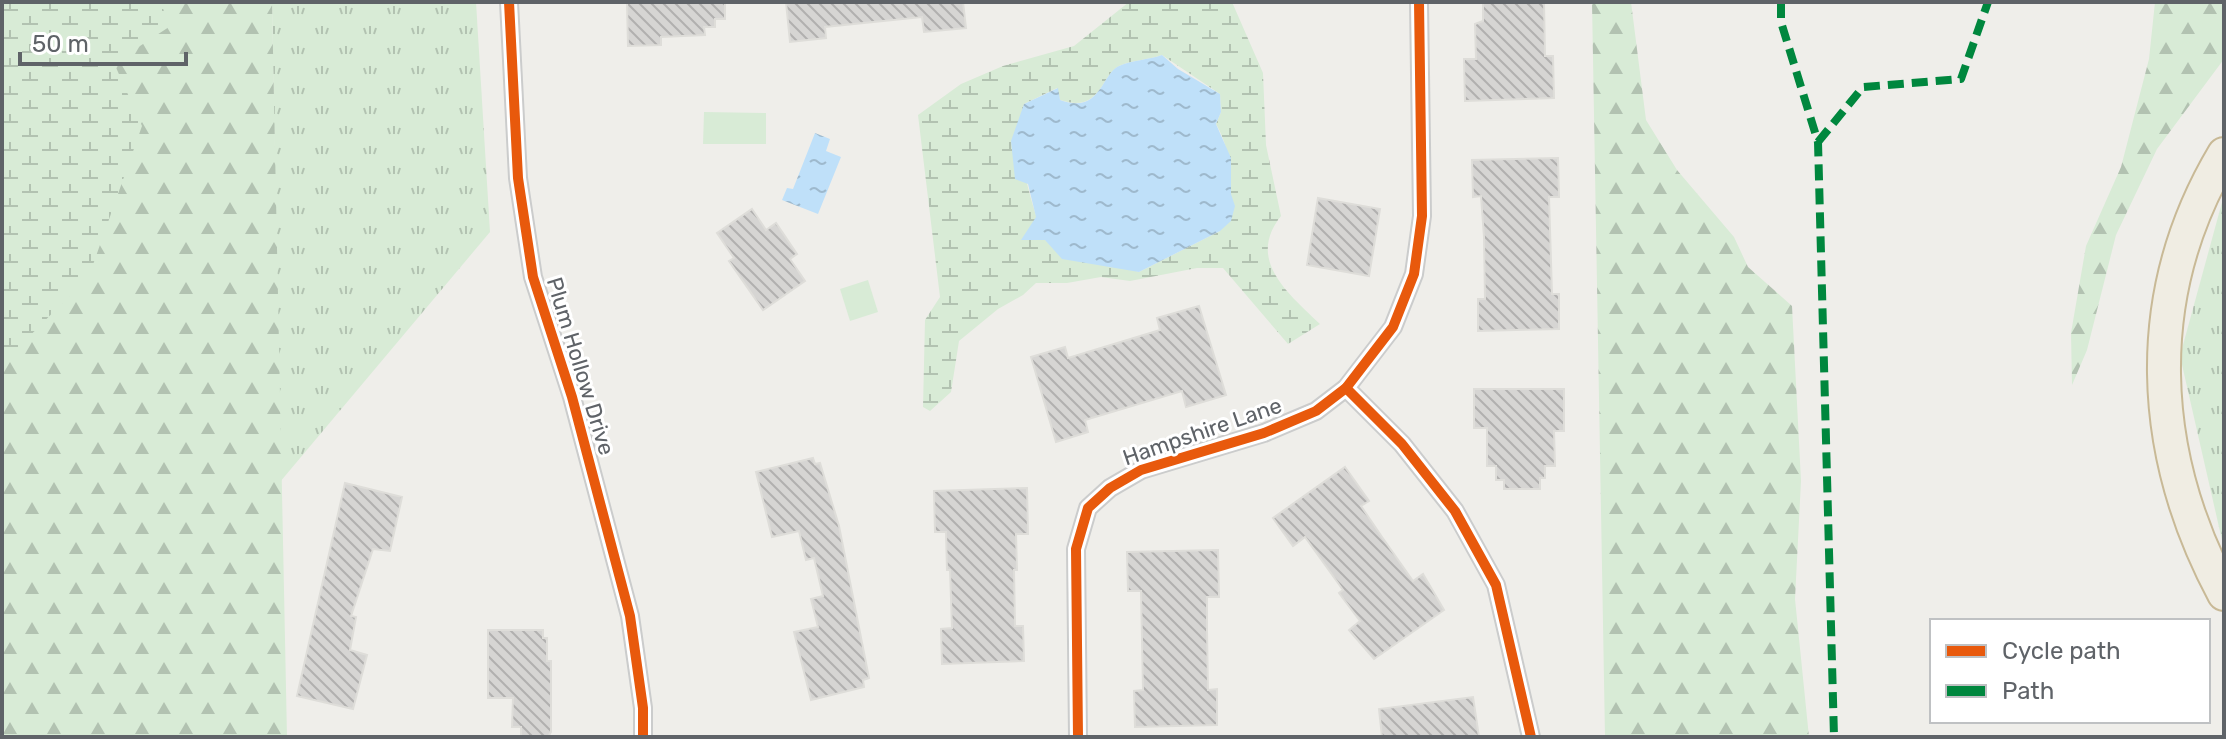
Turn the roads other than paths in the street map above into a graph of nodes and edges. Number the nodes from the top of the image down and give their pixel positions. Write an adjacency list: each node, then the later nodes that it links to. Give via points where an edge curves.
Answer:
1 (509, 2): 6 (street, Plum Hollow Drive, via 518,178 533,277 572,397 630,616)
2 (1419, 2): 4 (street, Hampshire Lane, via 1422,216 1414,274 1393,327)
3 (2224, 154): 5 (highway, via 2200,198 2177,265 2163,376 2174,469 2194,530)
4 (1346, 388): 7 (street, Hampshire Lane, via 1316,411 1264,433 1141,470 1088,508 1076,549); 8 (street, via 1402,444 1455,511 1496,585)
5 (2224, 594)
6 (643, 737)
7 (1078, 737)
8 (1531, 737)

